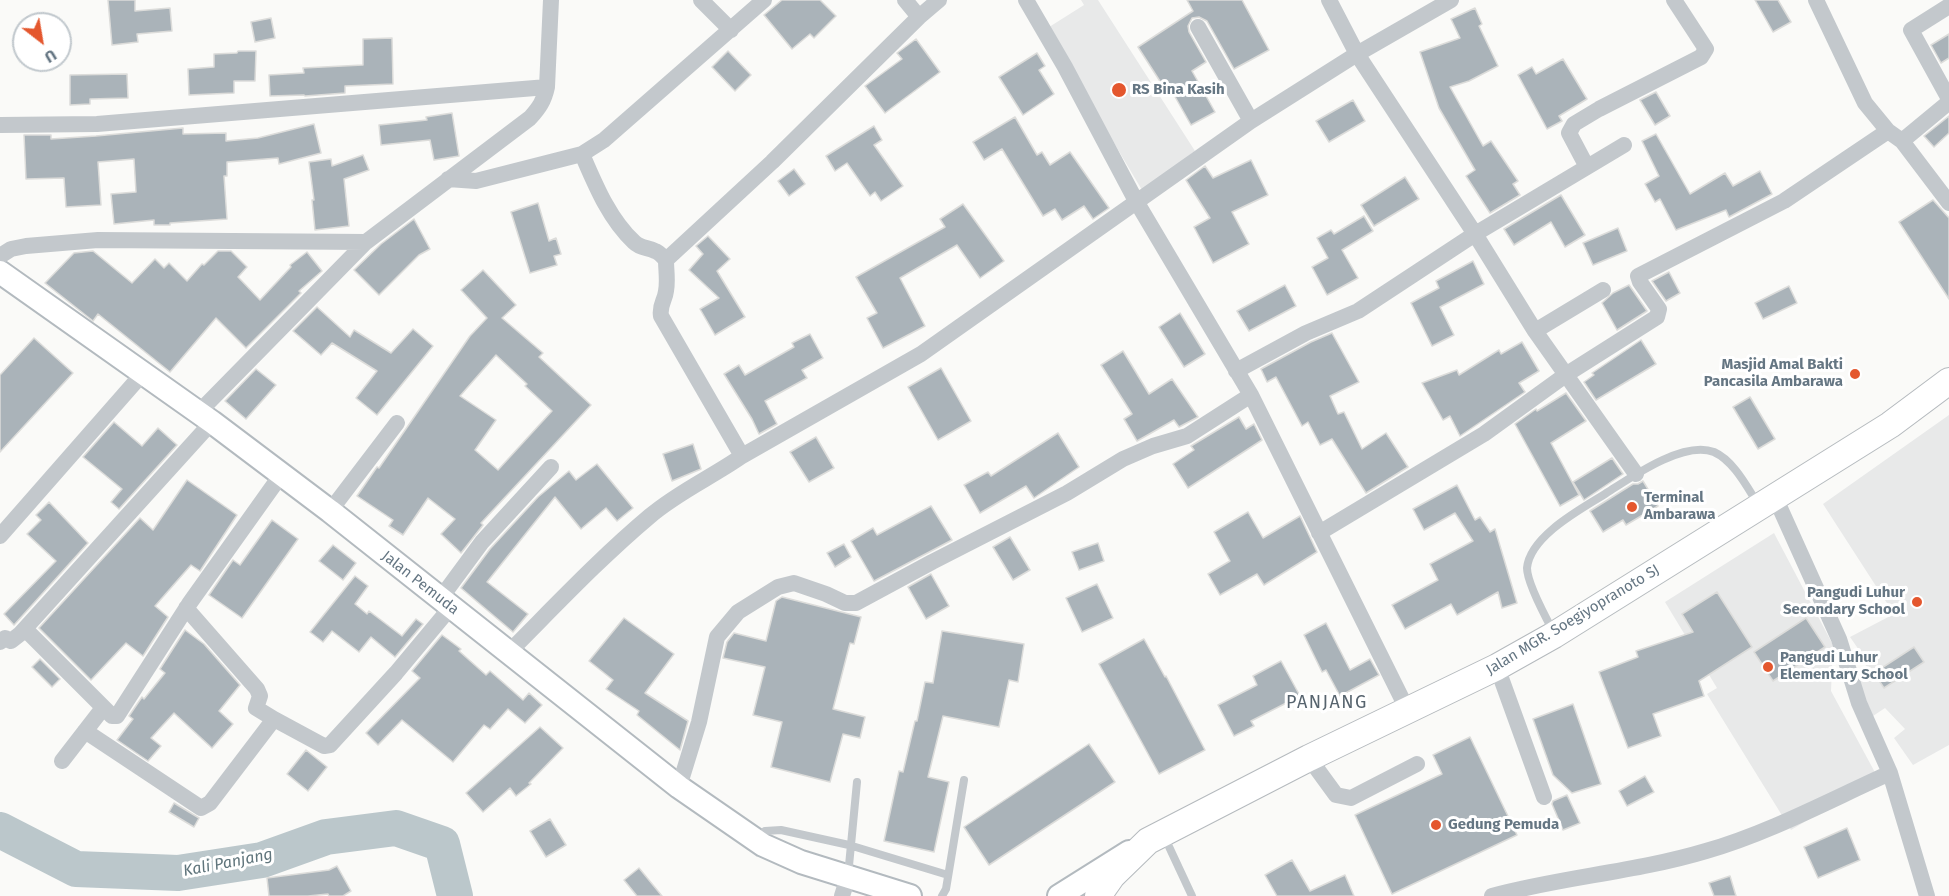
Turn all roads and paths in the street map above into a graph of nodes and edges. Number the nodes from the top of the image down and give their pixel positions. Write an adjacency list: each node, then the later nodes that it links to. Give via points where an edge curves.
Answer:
1 (551, 0): 16 (street)
2 (702, 0): 14 (street)
3 (764, 0): 14 (street)
4 (905, 0): 12 (street)
5 (939, 0): 12 (street)
6 (1026, 0): 24 (street)
7 (1329, 0): 15 (street)
8 (1451, 0): 15 (street)
9 (1674, 0): 22 (street, via 1706,50 1701,57 1574,124 1569,133)
10 (1816, 0): 19 (street, via 1865,103)
11 (1949, 6): 19 (street, via 1911,30 1949,99 1948,104)
12 (919, 17): 29 (street)
13 (1198, 27): 17 (street)
14 (731, 30): 21 (street, via 604,140)
15 (1357, 54): 17 (street); 26 (street)
16 (547, 87): 18 (street, via 97,124); 23 (street, via 540,108 530,118)
17 (1251, 121): 24 (street)
18 (0, 125)
19 (1895, 136): 25 (street); 35 (street, via 1784,201 1638,276 1659,309 1658,316)
20 (1624, 145): 22 (street)
21 (582, 154): 23 (street, via 476,182); 29 (street, via 618,224 635,243 657,251)
22 (1587, 167): 26 (street)
23 (448, 179): 27 (street)
24 (1136, 201): 33 (street); 40 (street, via 921,354)
25 (1949, 203)
26 (1475, 234): 32 (street); 33 (street, via 1358,311 1306,333)
27 (366, 242): 28 (street, via 98,240 26,246); 38 (street)
28 (0, 256)
29 (666, 260): 40 (street, via 667,286 661,316)
30 (0, 272): 34 (main road, Jalan Pemuda)
31 (1603, 290): 32 (street)
32 (1535, 331): 35 (street)
33 (1236, 371): 37 (street)
34 (144, 372): 38 (main road, Jalan Pemuda); 47 (street)
35 (1567, 374): 42 (street); 46 (street, via 1484,434)
36 (1949, 381): 44 (main road, Jalan MGR. Soegiyopranoto SJ, via 1890,425)
37 (1251, 395): 46 (street); 65 (street, via 1187,436 1123,459 1067,493 856,603 845,603 794,583 778,587 738,612 717,637 699,722)
38 (205, 417): 43 (main road, Jalan Pemuda); 50 (street)
39 (398, 423): 45 (street)
40 (742, 456): 53 (street, via 650,516)
41 (551, 467): 48 (street, via 482,542)
42 (1636, 474): 44 (lane, via 1683,453 1714,452); 51 (lane, via 1560,523 1532,553 1527,569)
43 (281, 475): 45 (main road, Jalan Pemuda); 49 (street)
44 (1767, 502): 51 (main road, Jalan MGR. Soegiyopranoto SJ); 62 (street, via 1839,639 1859,703)
45 (330, 511): 48 (main road, Jalan Pemuda)
46 (1319, 532): 56 (street)
47 (0, 536)
48 (446, 603): 53 (main road, Jalan Pemuda); 57 (street, via 396,673 330,745 324,746)
49 (186, 608): 55 (street, via 117,716); 57 (street, via 257,689 260,696 256,708)
50 (25, 629): 52 (street, via 11,641); 55 (street)
51 (1554, 634): 54 (main road, Jalan MGR. Soegiyopranoto SJ)
52 (2, 636)
53 (508, 652): 65 (main road, Jalan Pemuda)
54 (1497, 668): 56 (main road, Jalan MGR. Soegiyopranoto SJ); 66 (street)
55 (103, 708): 58 (street)
56 (1407, 709): 59 (main road, Jalan MGR. Soegiyopranoto SJ)
57 (274, 719): 58 (street, via 210,802 201,808)
58 (85, 731): 60 (street)
59 (1309, 758): 61 (street, via 1336,795 1351,798); 67 (main road, Jalan MGR. Soegiyopranoto SJ)
60 (62, 761)
61 (1417, 764)
62 (1890, 772): 77 (street, via 1780,823 1707,851); 78 (street)
63 (964, 780): 70 (lane)
64 (857, 782): 69 (lane)
65 (679, 787): 68 (main road, Jalan Pemuda)
66 (1544, 797)
67 (1155, 837): 74 (main road); 75 (main road, Jalan MGR. Soegiyopranoto SJ, via 1112,876); 76 (lane)
68 (763, 845): 69 (lane, via 765,831 781,830); 71 (main road, Jalan Pemuda)
69 (849, 845): 70 (lane); 71 (lane)
70 (948, 875): 73 (lane)
71 (845, 886): 72 (main road, Jalan Pemuda)
72 (910, 896)
73 (942, 896)
74 (1059, 896)
75 (1098, 896)
76 (1192, 896)
77 (1492, 896)
78 (1927, 896)

